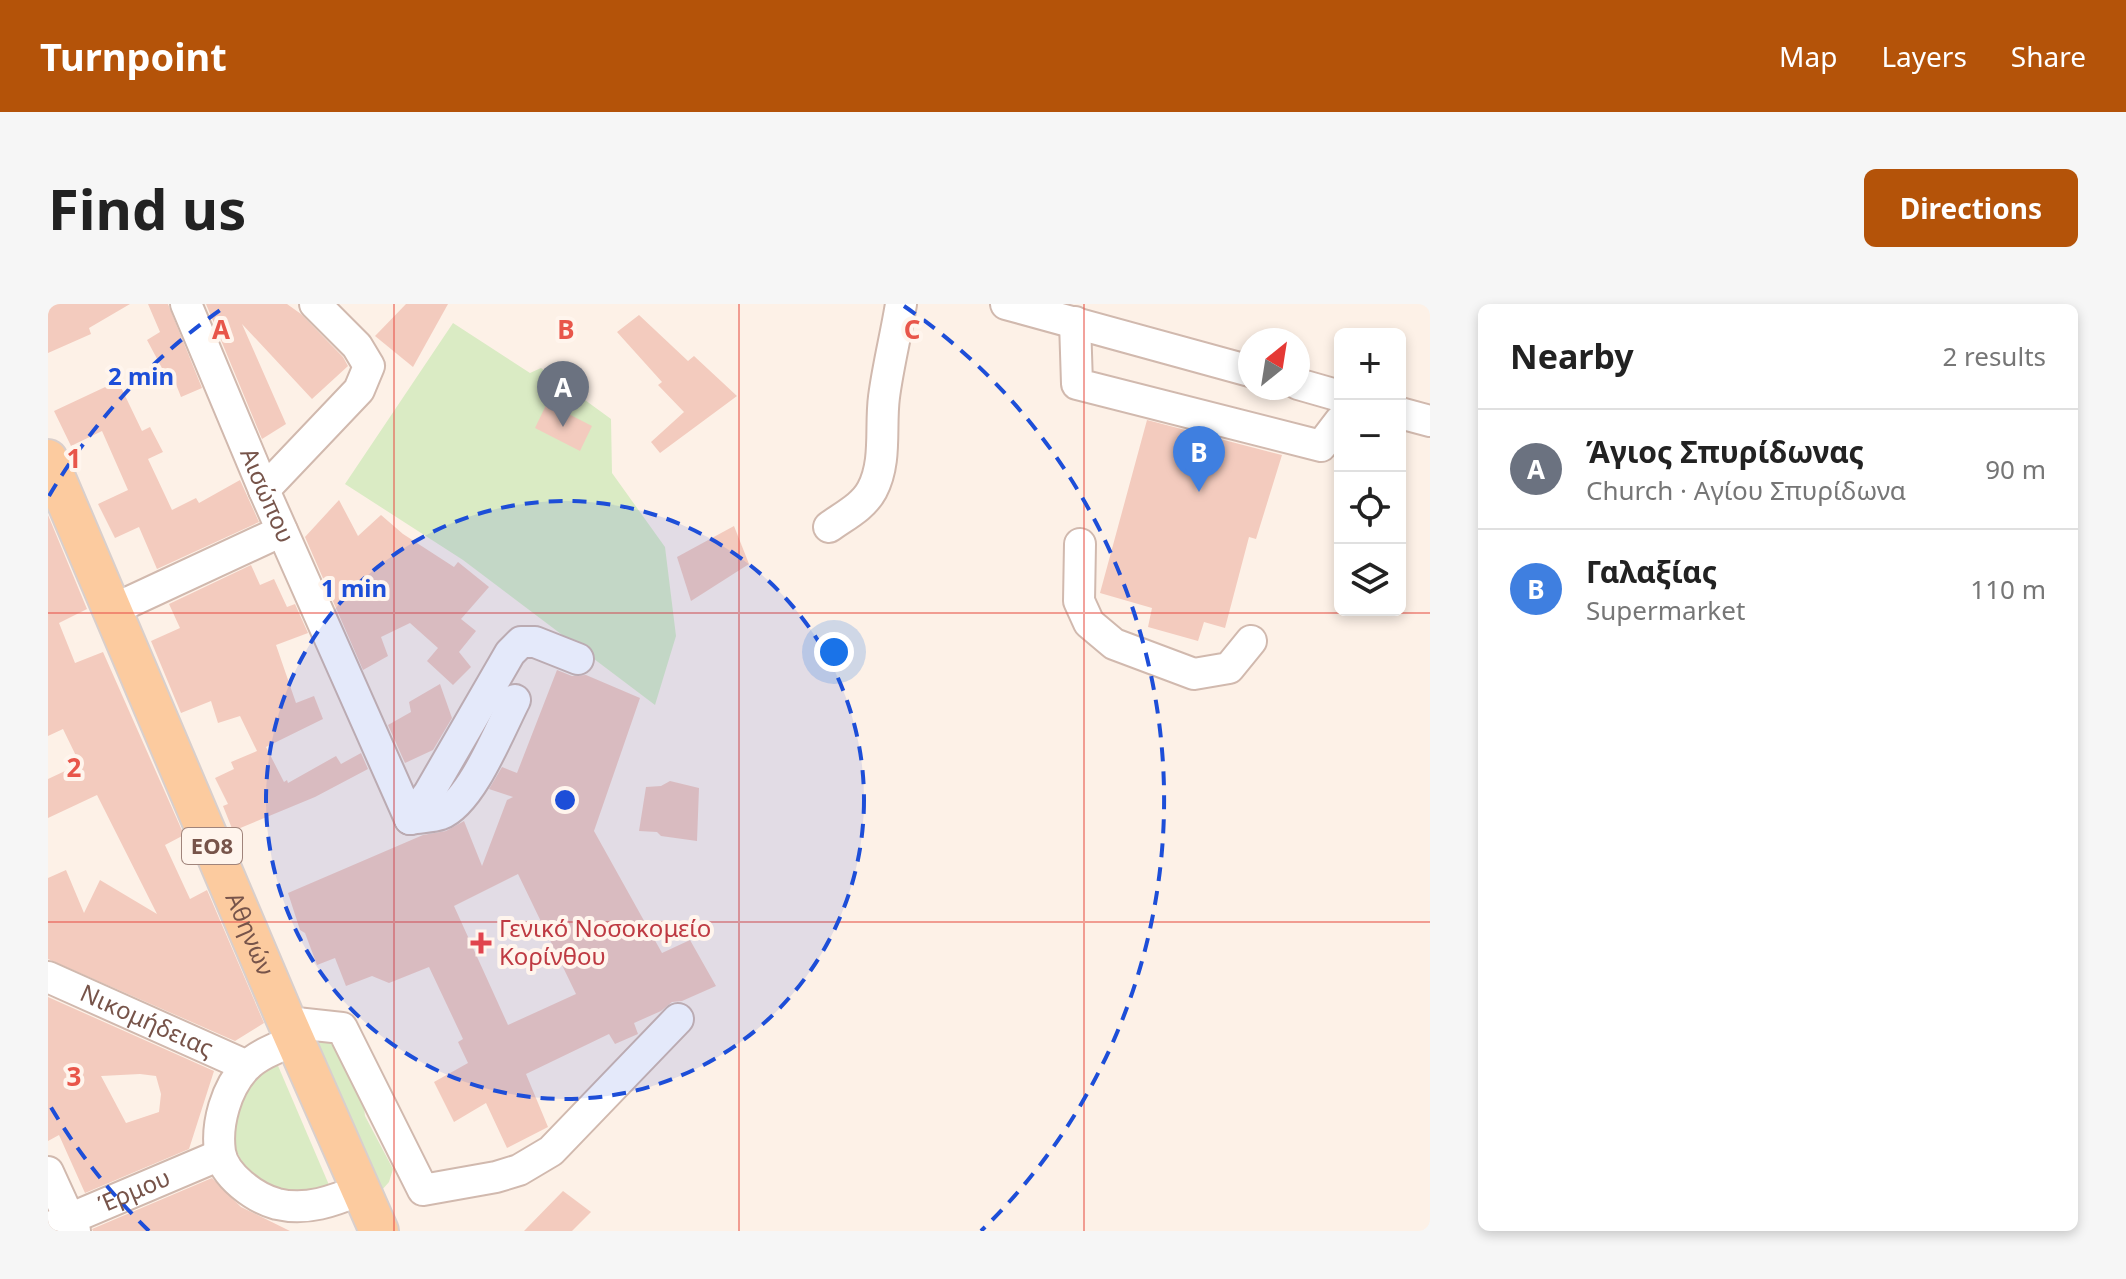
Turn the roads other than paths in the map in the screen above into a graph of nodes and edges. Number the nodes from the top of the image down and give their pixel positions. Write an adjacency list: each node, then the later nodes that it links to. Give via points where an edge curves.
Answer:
1 (186, 304): 13 (street, Αισώπου)
2 (901, 304): 15 (street, via 873,489)
3 (1006, 304): 5 (street)
4 (328, 306): 13 (street, via 369,366 359,390)
5 (1075, 322): 6 (street); 11 (street, via 1077,384 1321,446)
6 (1238, 368)
7 (1310, 387): 8 (street)
8 (1334, 394)
9 (1406, 415): 10 (street)
10 (1430, 421)
11 (1334, 429)
12 (48, 459): 14 (main road, Αθηνών / ΕΟ8)
13 (264, 490): 16 (street, Αισώπου)
14 (56, 498): 18 (main road, Αθηνών / ΕΟ8)
15 (829, 527)
16 (282, 531): 18 (street); 22 (street, Αισώπου)
17 (1080, 544): 19 (street, via 1079,601 1089,623 1114,644 1194,674 1229,668)
18 (112, 610): 25 (main road, Αθηνών / ΕΟ8)
19 (1251, 641)
20 (578, 659): 22 (street, via 535,642 521,642)
21 (515, 700): 22 (street, via 458,803 442,814)
22 (410, 819)
23 (48, 977): 26 (street, Νικομήδειας)
24 (678, 1019): 25 (street, via 551,1151 519,1170 423,1190 342,1028)
25 (291, 1031): 26 (street); 29 (main road, Αθηνών / ΕΟ8)
26 (247, 1066): 27 (street, via 223,1109)
27 (220, 1155): 29 (street, via 252,1194 277,1204 322,1205); 30 (street, Έρμου)
28 (48, 1172): 30 (street)
29 (360, 1190): 31 (main road, Αθηνών / ΕΟ8)
30 (64, 1226)
31 (379, 1231)

